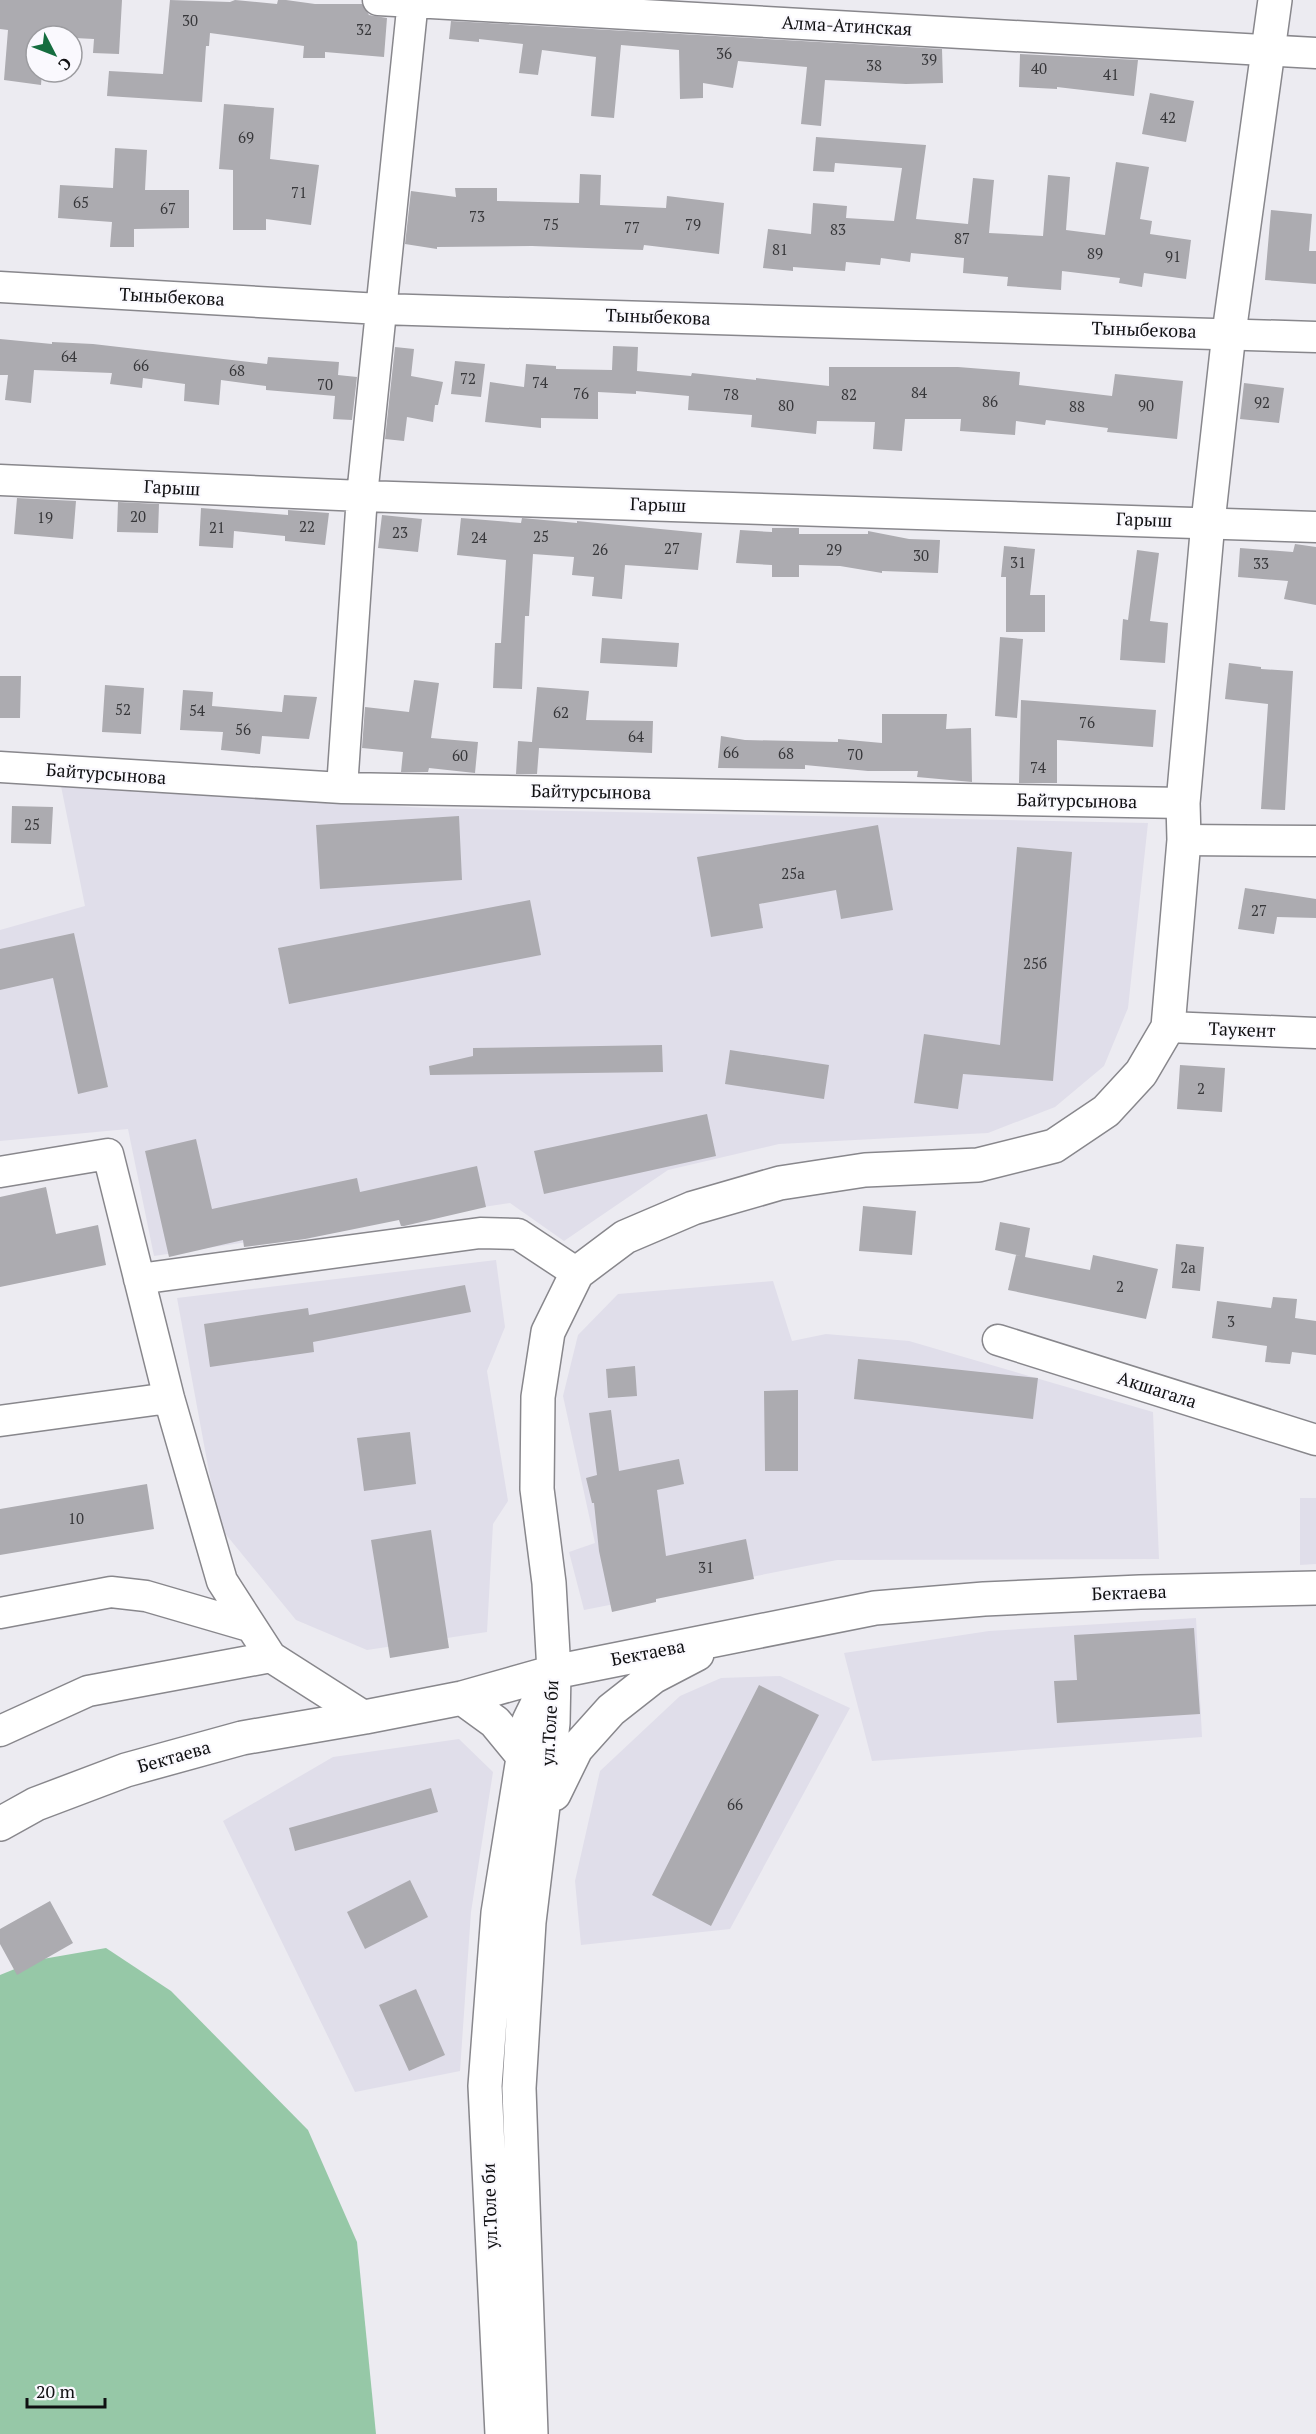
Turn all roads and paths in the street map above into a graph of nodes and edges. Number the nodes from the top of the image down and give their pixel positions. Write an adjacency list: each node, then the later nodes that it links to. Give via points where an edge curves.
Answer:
1 (378, 0): 3 (street, Алма-Атинская)
2 (1275, 0): 4 (main road)
3 (413, 1): 4 (street, Алма-Атинская); 7 (street)
4 (1268, 51): 5 (street, Алма-Атинская); 8 (main road)
5 (1316, 53)
6 (0, 287): 7 (street, Тыныбекова)
7 (380, 309): 8 (street, Тыныбекова); 11 (street)
8 (1229, 333): 9 (street, Тыныбекова); 12 (main road)
9 (1316, 337)
10 (0, 480): 11 (street, Гарыш)
11 (362, 496): 12 (street, Гарыш); 15 (street)
12 (1208, 522): 13 (street, Гарыш); 16 (main road)
13 (1316, 526)
14 (0, 767): 15 (street, Байтурсынова)
15 (342, 788): 16 (street, Байтурсынова)
16 (1183, 803): 17 (main road)
17 (1184, 840): 18 (street); 19 (main road)
18 (1316, 842)
19 (1168, 1027): 20 (street, Таукент); 22 (main road, via 1141,1073 1106,1111 1054,1146 978,1165 865,1170 780,1183 693,1208 625,1237)
20 (1316, 1033)
21 (0, 1172): 23 (street, via 108,1154)
22 (577, 1273): 23 (street, via 518,1234 480,1233); 33 (main road, via 548,1332 538,1397 537,1489 549,1583)
23 (139, 1279): 25 (street)
24 (998, 1340): 27 (street, Акшагала)
25 (169, 1398): 26 (street); 30 (street, via 222,1581)
26 (0, 1421)
27 (1316, 1440)
28 (1316, 1588): 31 (main road, Бектаева, via 1140,1592 886,1607)
29 (0, 1613): 30 (street, via 111,1592 154,1599)
30 (249, 1626): 32 (street)
31 (734, 1636): 33 (main road, Бектаева); 38 (main road, via 652,1677 611,1710 576,1749)
32 (271, 1657): 35 (street); 36 (street, via 88,1691)
33 (554, 1672): 34 (main road, Бектаева); 37 (main road, ул.Толе би, via 529,1721); 38 (main road, ул.Толе би, via 553,1723)
34 (462, 1698): 35 (main road, Бектаева); 37 (main road, via 495,1722)
35 (365, 1717): 39 (main road, Бектаева, via 242,1738 126,1770 36,1804)
36 (0, 1731)
37 (523, 1756): 40 (main road, ул.Толе би, via 498,1913 485,2086)
38 (541, 1820): 41 (main road, ул.Толе би, via 528,1922 519,2088)
39 (0, 1824)
40 (502, 2434)
41 (531, 2434)

